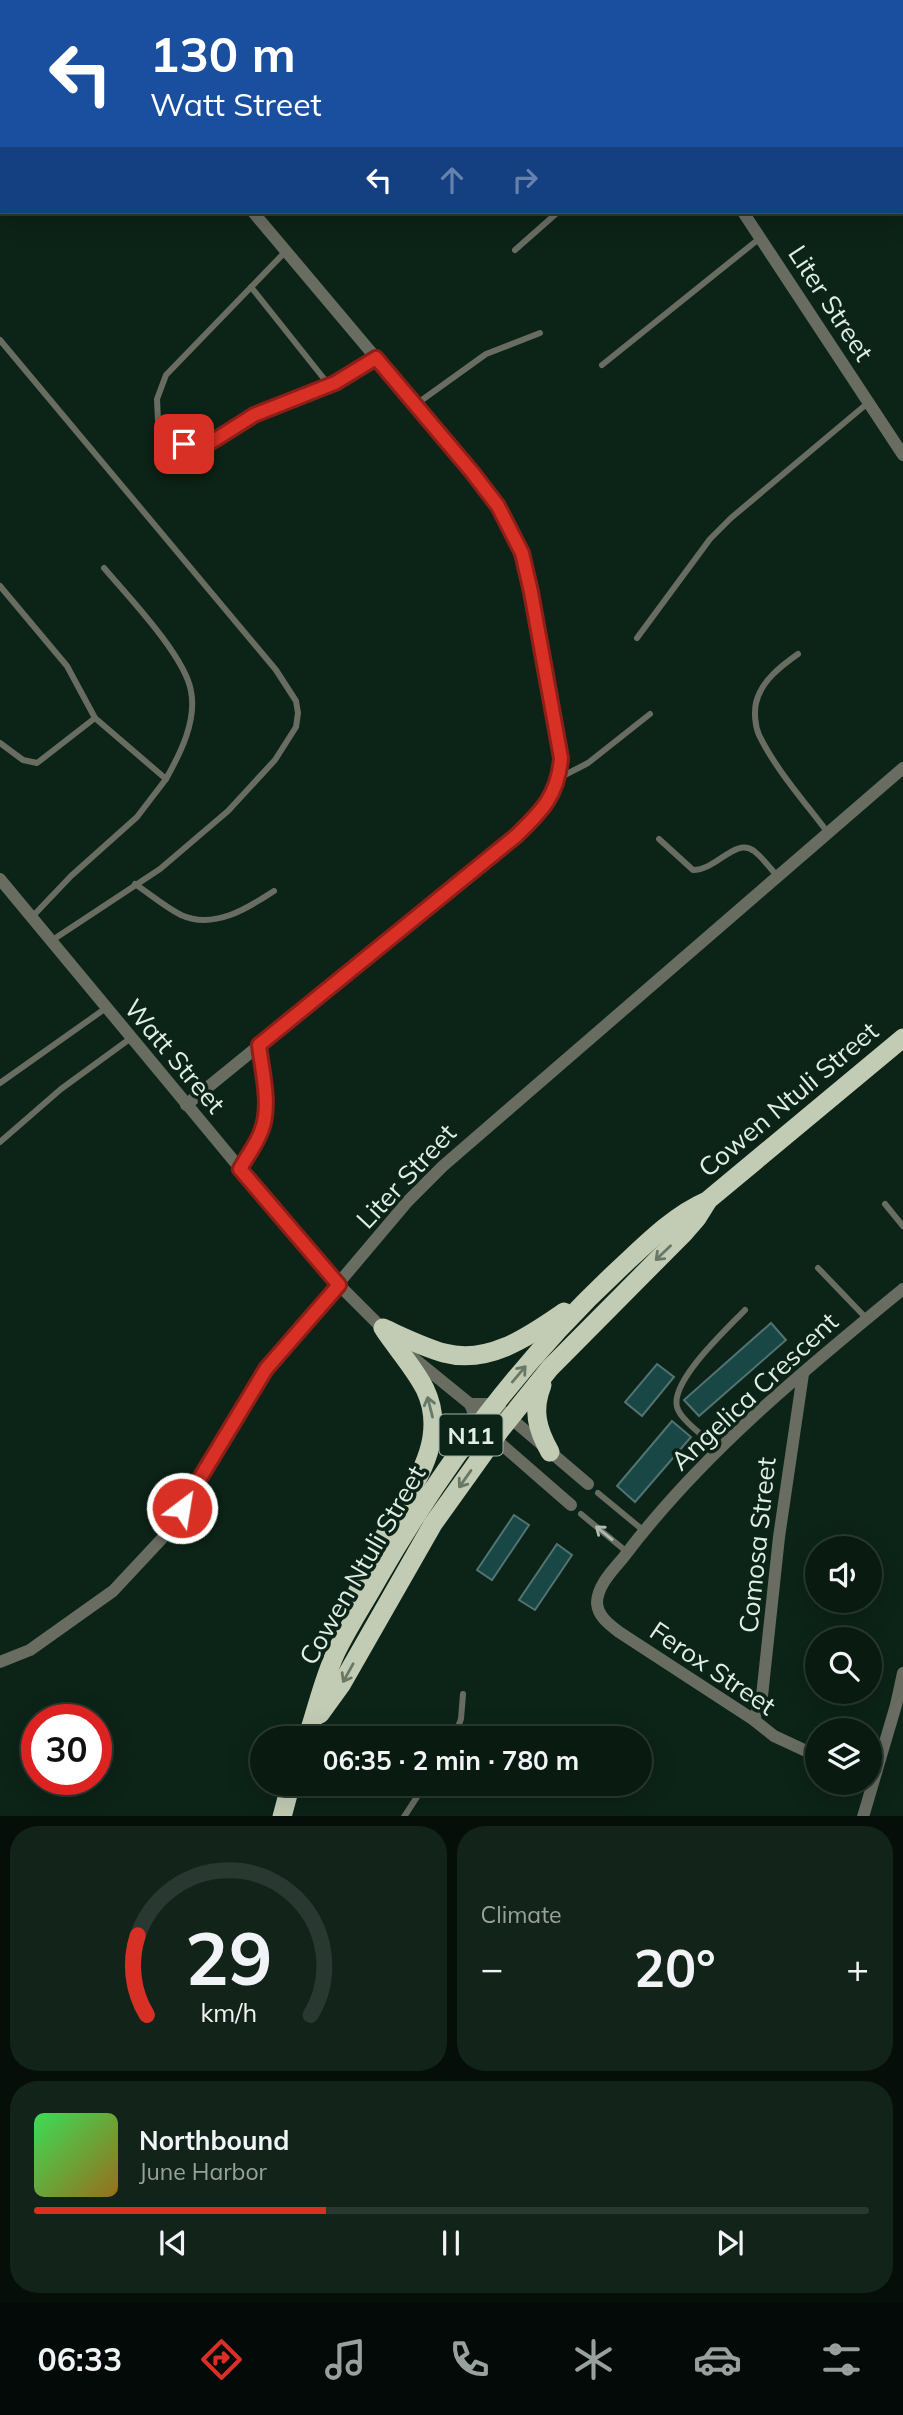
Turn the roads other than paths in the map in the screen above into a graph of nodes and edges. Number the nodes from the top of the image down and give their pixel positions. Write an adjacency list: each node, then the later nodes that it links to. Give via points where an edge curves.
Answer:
1 (255, 214): 6 (street)
2 (556, 214): 5 (lane)
3 (744, 214): 4 (street, Liter Street)
4 (760, 238): 11 (lane); 13 (street, Liter Street)
5 (515, 250)
6 (286, 251): 7 (lane); 10 (street)
7 (251, 287): 12 (lane); 12 (lane, via 166,375 156,399 163,429 184,444 205,446 254,415)
8 (540, 333): 14 (lane, via 486,354)
9 (0, 340): 30 (lane, via 268,659 296,701 296,727 262,775 228,811 160,869)
10 (376, 358): 12 (lane); 14 (street)
11 (602, 365)
12 (329, 385)
13 (869, 402): 15 (street, Liter Street); 18 (lane, via 724,525)
14 (415, 405): 24 (street, via 498,506 522,553 557,733)
15 (903, 455)
16 (104, 568): 25 (lane, via 165,642 191,690 189,724)
17 (0, 586): 21 (lane, via 67,666)
18 (637, 638)
19 (798, 654): 26 (lane, via 778,668 762,690 755,720 772,755)
20 (650, 714): 24 (lane, via 588,763)
21 (95, 718): 22 (lane, via 37,762 23,760); 25 (lane)
22 (0, 743)
23 (903, 768): 26 (street, Liter Street)
24 (559, 778): 37 (street, via 551,797 516,836)
25 (166, 779): 32 (lane, via 137,817)
26 (828, 833): 28 (street, Liter Street)
27 (659, 839): 28 (lane, via 694,870 746,847)
28 (778, 877): 46 (street, Liter Street, via 443,1166)
29 (0, 879): 32 (street, Watt Street)
30 (135, 884): 31 (lane, via 176,912 196,919 238,913); 33 (lane)
31 (274, 891)
32 (32, 917): 33 (street, Watt Street)
33 (51, 941): 34 (street, Watt Street)
34 (106, 1008): 35 (street, Watt Street); 38 (lane)
35 (131, 1038): 39 (street, Watt Street); 40 (lane, via 61,1089)
36 (903, 1038): 42 (highway, Cowen Ntuli Street / N11)
37 (259, 1045): 39 (street); 41 (lane, via 265,1119)
38 (0, 1083)
39 (186, 1105): 41 (street, Watt Street)
40 (0, 1142)
41 (240, 1169): 46 (street, Watt Street)
42 (707, 1201): 47 (highway, Cowen Ntuli Street / N11, via 689,1209); 52 (highway, Cowen Ntuli Street / N11, one-way to 52, via 684,1233)
43 (885, 1204): 44 (lane)
44 (903, 1226)
45 (818, 1268): 50 (lane)
46 (339, 1285): 51 (street, Watt Street); 67 (street, Liter Street, via 266,1369 170,1530 113,1591 30,1650)
47 (598, 1289): 51 (highway, via 521,1339 474,1356 446,1353); 55 (highway, Cowen Ntuli Street / N11, one-way to 47)
48 (903, 1289): 50 (street, Angelica Crescent)
49 (745, 1310): 59 (lane, via 685,1377 677,1400 680,1412)
50 (867, 1319): 53 (street, Angelica Crescent)
51 (384, 1330): 54 (street, Watt Street); 66 (highway, one-way to 51, via 360,1584 432,1445 433,1421 425,1390)
52 (550, 1368): 56 (highway, Cowen Ntuli Street / N11); 60 (highway, via 535,1416)
53 (803, 1374): 59 (street, Angelica Crescent); 70 (street, Comosa Street, via 762,1696)
54 (470, 1404): 55 (street); 57 (street)
55 (494, 1404): 56 (street); 57 (highway, Cowen Ntuli Street / N11)
56 (511, 1418): 58 (highway, Cowen Ntuli Street / N11); 60 (street)
57 (478, 1424): 58 (street); 66 (highway, Cowen Ntuli Street / N11, via 417,1512)
58 (494, 1439): 62 (street); 72 (highway, Cowen Ntuli Street / N11, one-way to 72, via 433,1524)
59 (719, 1450): 63 (street, Angelica Crescent)
60 (550, 1451): 61 (street)
61 (593, 1489): 63 (lane)
62 (576, 1509): 64 (lane, one-way to 62)
63 (644, 1531): 64 (street, Angelica Crescent)
64 (627, 1552): 65 (street, Angelica Crescent, via 605,1581)
65 (597, 1603): 70 (street, Ferox Street, via 611,1626)
66 (338, 1649): 71 (highway, Cowen Ntuli Street / N11)
67 (0, 1662)
68 (903, 1673): 74 (street)
69 (463, 1695): 73 (lane)
70 (754, 1720): 75 (street, Ferox Street)
71 (311, 1726)
72 (313, 1726)
73 (458, 1726)
74 (882, 1745)
75 (805, 1750)
76 (868, 1795): 84 (street)
77 (285, 1796): 81 (highway)
78 (288, 1796): 82 (highway)
79 (417, 1796): 80 (lane)
80 (405, 1814): 83 (lane)
81 (271, 1816)
82 (282, 1816)
83 (415, 1816)
84 (863, 1816)

